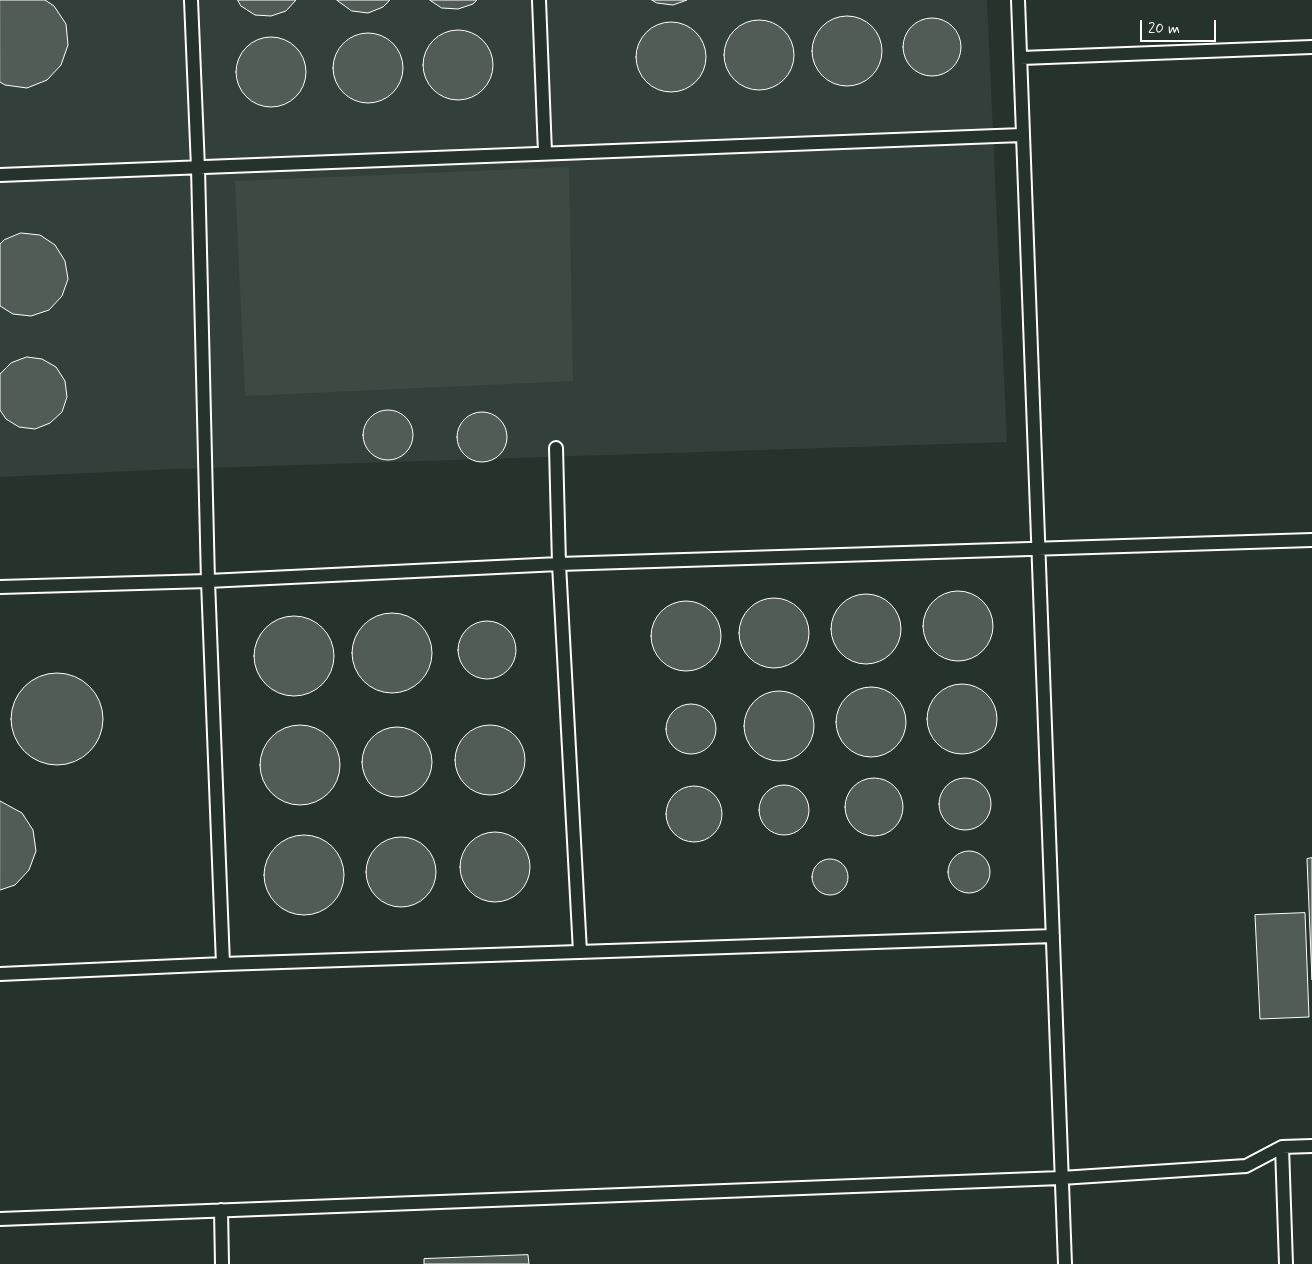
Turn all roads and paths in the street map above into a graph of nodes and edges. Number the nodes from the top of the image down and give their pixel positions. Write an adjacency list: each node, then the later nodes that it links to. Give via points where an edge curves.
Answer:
1 (191, 0): 8 (lane)
2 (539, 0): 7 (lane)
3 (1018, 0): 5 (lane)
4 (1312, 47): 5 (lane)
5 (1021, 58): 6 (lane)
6 (1022, 135): 7 (lane); 12 (lane)
7 (544, 153): 8 (lane)
8 (198, 168): 9 (lane); 14 (lane)
9 (0, 175)
10 (556, 448): 13 (lane)
11 (1312, 540): 12 (lane)
12 (1039, 548): 13 (lane); 16 (lane)
13 (559, 564): 14 (lane); 17 (lane)
14 (208, 581): 15 (lane); 18 (lane)
15 (0, 588)
16 (1053, 936): 17 (lane); 22 (lane)
17 (580, 952): 18 (lane)
18 (223, 964): 19 (lane)
19 (0, 974)
20 (1312, 1146): 21 (lane)
21 (1282, 1147): 22 (lane, via 1246,1166); 27 (lane)
22 (1061, 1178): 23 (lane); 26 (lane)
23 (221, 1210): 24 (lane); 25 (lane)
24 (0, 1219)
25 (222, 1264)
26 (1065, 1264)
27 (1286, 1264)

